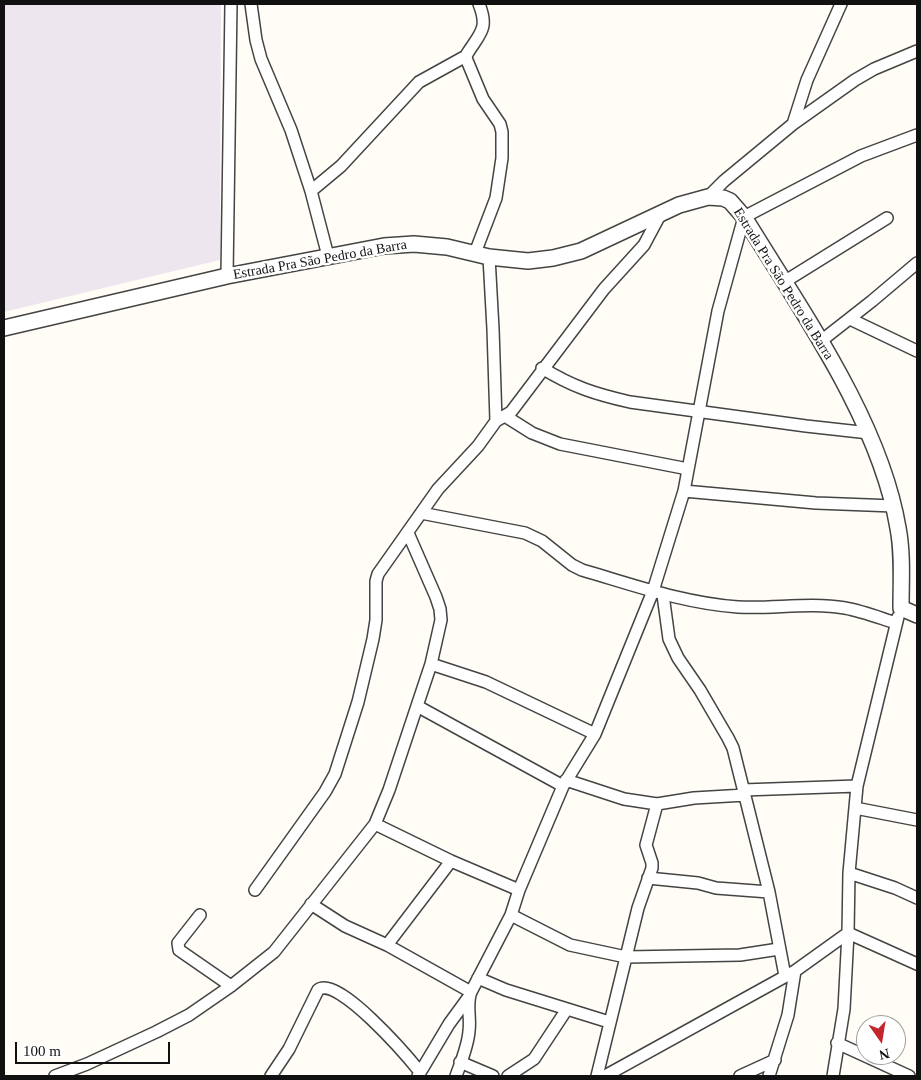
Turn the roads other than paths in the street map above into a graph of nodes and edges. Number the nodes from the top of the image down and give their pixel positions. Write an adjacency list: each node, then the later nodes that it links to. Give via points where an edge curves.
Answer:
1 (231, 4): 17 (street)
2 (251, 4): 9 (street, via 261,59 291,130)
3 (479, 4): 6 (street, via 484,25)
4 (841, 4): 7 (street, via 807,80)
5 (917, 51): 7 (street, via 854,80)
6 (466, 56): 9 (street, via 419,82 341,166); 14 (street, via 483,99 502,132 496,198)
7 (793, 124): 10 (street)
8 (917, 136): 12 (street, via 862,156)
9 (311, 191): 15 (street)
10 (708, 197): 11 (street, Estrada Pra São Pedro da Barra, via 679,205); 12 (street, Estrada Pra São Pedro da Barra, via 730,201)
11 (660, 215): 14 (street, Estrada Pra São Pedro da Barra, via 567,255 528,261); 23 (street, via 644,246 604,288)
12 (744, 217): 18 (street, Estrada Pra São Pedro da Barra); 24 (street, via 718,311)
13 (887, 218): 18 (street)
14 (482, 255): 15 (street, Estrada Pra São Pedro da Barra, via 414,244); 25 (street, via 493,328)
15 (328, 256): 17 (street, Estrada Pra São Pedro da Barra)
16 (917, 263): 19 (street)
17 (227, 276): 20 (street, Estrada Pra São Pedro da Barra)
18 (784, 282): 21 (street, Estrada Pra São Pedro da Barra)
19 (850, 319): 21 (street); 22 (street)
20 (4, 328)
21 (821, 341): 26 (street, Estrada Pra São Pedro da Barra)
22 (917, 350)
23 (542, 368): 24 (street, via 568,384 611,398); 25 (street, via 514,408)
24 (699, 412): 26 (street); 27 (street)
25 (500, 419): 27 (street, via 560,444); 30 (street)
26 (869, 433): 29 (street, Estrada Pra São Pedro da Barra)
27 (688, 468): 28 (street)
28 (684, 491): 29 (street); 32 (street)
29 (894, 506): 33 (street, Estrada Pra São Pedro da Barra)
30 (421, 513): 31 (street); 32 (street, via 525,533 542,541 582,570)
31 (408, 533): 35 (street, via 440,609 441,620); 48 (street, via 378,574 373,639 358,702 335,774)
32 (658, 593): 34 (street, via 689,601 737,606 846,608); 37 (street); 40 (street, via 669,639 728,738)
33 (913, 611): 34 (street)
34 (896, 623): 39 (street)
35 (431, 664): 36 (street); 37 (street, via 486,682)
36 (417, 706): 38 (street); 44 (street)
37 (595, 734): 38 (street)
38 (564, 783): 41 (street); 49 (street)
39 (857, 786): 40 (street); 42 (street)
40 (744, 793): 41 (street); 50 (street)
41 (657, 804): 47 (street, via 646,845 652,863)
42 (855, 808): 43 (street); 46 (street)
43 (917, 820)
44 (376, 824): 45 (street); 52 (street)
45 (452, 861): 49 (street); 56 (street)
46 (849, 873): 51 (street); 55 (street)
47 (648, 878): 50 (street); 58 (street)
48 (255, 890)
49 (518, 890): 54 (street)
50 (769, 892): 57 (street)
51 (917, 898)
52 (311, 904): 56 (street, via 345,926); 62 (street, via 274,952)
53 (200, 915): 62 (street, via 178,943 179,950)
54 (512, 915): 58 (street, via 570,945); 61 (street)
55 (848, 933): 59 (street); 60 (street); 66 (street, via 844,1009)
56 (388, 946): 63 (street)
57 (779, 949): 58 (street, via 740,955); 60 (street)
58 (626, 957): 65 (street)
59 (917, 964)
60 (790, 973): 67 (street, via 788,1015); 76 (street)
61 (478, 978): 63 (street); 64 (street)
62 (231, 986): 70 (street, via 189,1015 156,1032)
63 (469, 995): 68 (street, via 469,1033); 69 (street)
64 (567, 1009): 65 (street); 74 (street, via 534,1059)
65 (609, 1022): 75 (street)
66 (837, 1043): 79 (street); 80 (street)
67 (775, 1060): 77 (street); 78 (street)
68 (460, 1062): 72 (street); 73 (street)
69 (419, 1074): 71 (street, via 398,1046 361,1009 347,998 322,987)
70 (55, 1076)
71 (271, 1076)
72 (456, 1076)
73 (493, 1076)
74 (508, 1076)
75 (597, 1076)
76 (605, 1076)
77 (740, 1076)
78 (769, 1076)
79 (832, 1076)
80 (909, 1076)

